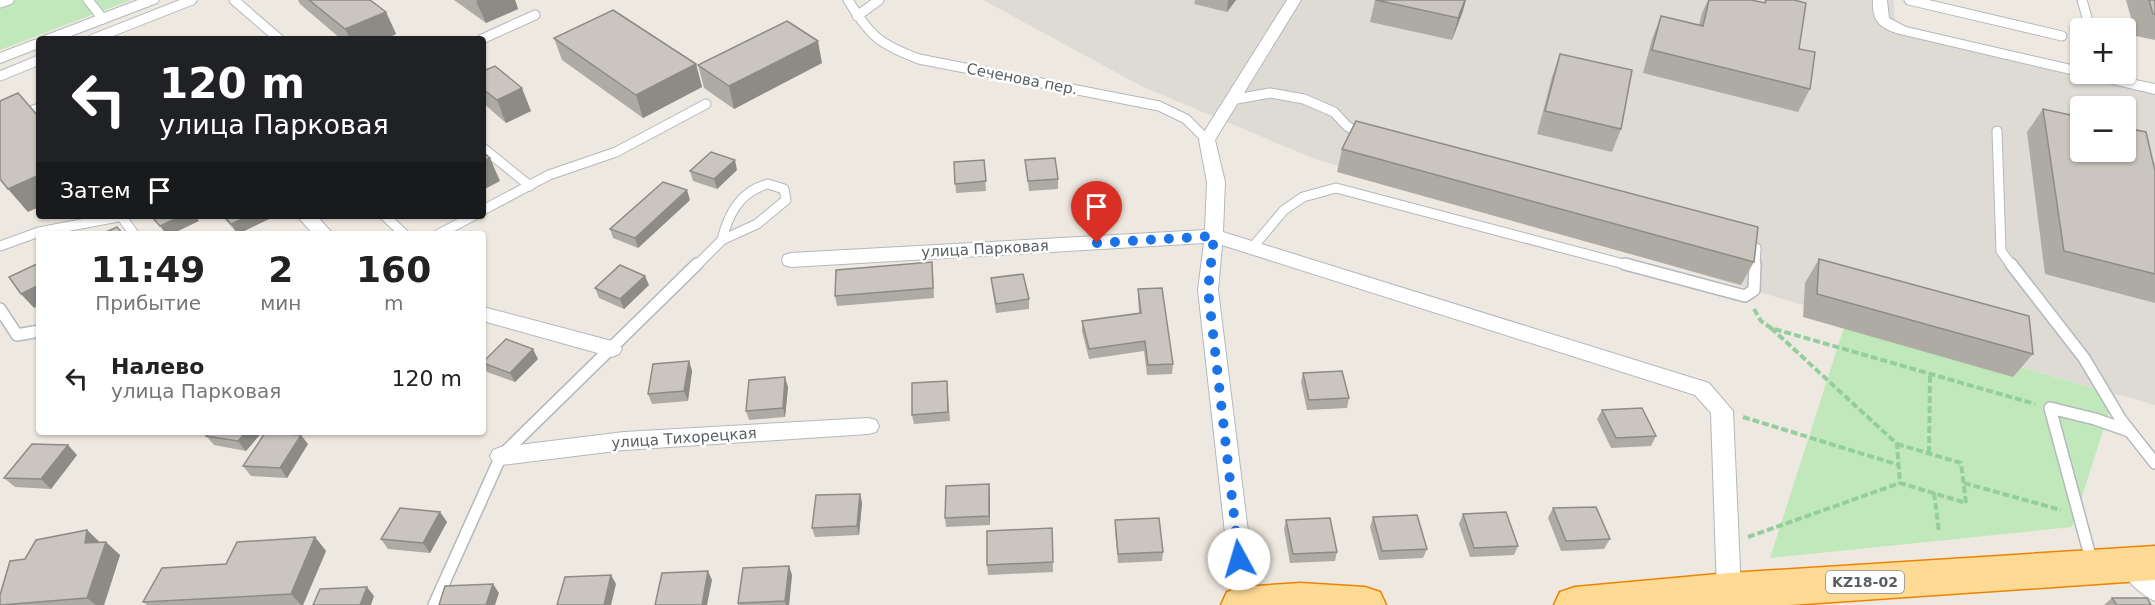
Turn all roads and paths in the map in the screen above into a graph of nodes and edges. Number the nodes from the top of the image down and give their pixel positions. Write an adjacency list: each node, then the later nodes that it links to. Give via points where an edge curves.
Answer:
1 (9, 0): 12 (lane)
2 (88, 0): 16 (lane)
3 (152, 0): 16 (street)
4 (192, 0): 18 (lane)
5 (234, 0): 19 (lane)
6 (848, 0): 14 (lane, Сеченова пер.)
7 (879, 0): 14 (lane)
8 (1294, 0): 29 (street)
9 (1880, 0): 25 (street, via 1879,15 1886,24 1901,30)
10 (1909, 0): 20 (lane)
11 (2082, 0): 15 (lane)
12 (0, 3)
13 (535, 15): 21 (lane)
14 (857, 16): 35 (lane, Сеченова пер., via 870,35 888,48 918,59 1159,106 1179,112 1196,124)
15 (2087, 18)
16 (103, 19): 17 (street)
17 (57, 36)
18 (101, 36)
19 (276, 36)
20 (2062, 36)
21 (486, 37)
22 (36, 44): 23 (street)
23 (0, 57)
24 (36, 61): 26 (lane)
25 (2070, 70)
26 (0, 76)
27 (2134, 84): 28 (street)
28 (2155, 89)
29 (1231, 100): 34 (lane, via 1270,93 1304,99 1334,111 1347,126); 35 (street)
30 (706, 104): 37 (lane, via 616,152 549,175)
31 (36, 109): 32 (lane)
32 (0, 123)
33 (1997, 131): 64 (lane, via 2001,251 2084,358)
34 (1374, 139)
35 (1207, 140): 48 (street, via 1216,182)
36 (486, 149): 37 (lane)
37 (530, 186): 38 (lane)
38 (486, 208)
39 (106, 219): 43 (lane)
40 (309, 219): 44 (street)
41 (388, 219): 45 (lane)
42 (467, 219): 46 (lane)
43 (44, 231)
44 (321, 231)
45 (401, 231)
46 (445, 231)
47 (36, 233): 51 (lane)
48 (1214, 236): 52 (street); 53 (street, улица Парковая); 79 (street, via 1208,290)
49 (1738, 239): 54 (lane, via 1756,248 1754,290)
50 (722, 240): 50 (lane, via 747,232 771,217 786,200 784,189 768,184 748,193 728,219); 59 (lane)
51 (0, 246)
52 (1252, 248): 54 (lane, via 1284,210 1303,196 1336,188); 62 (street, via 1702,389)
53 (791, 260)
54 (1745, 296): 57 (path, via 1761,321)
55 (0, 309): 58 (lane, via 17,335)
56 (486, 315): 59 (street)
57 (1771, 328): 60 (path); 65 (path)
58 (36, 332)
59 (612, 349): 67 (lane)
60 (1930, 375): 61 (path); 66 (path)
61 (2050, 408): 64 (lane); 73 (lane)
62 (1722, 411): 69 (path); 75 (street)
63 (868, 426): 67 (street, улица Тихорецкая, via 624,441)
64 (2130, 431): 68 (lane)
65 (1898, 444): 66 (path); 69 (path)
66 (1929, 453): 71 (path, via 1962,463)
67 (501, 456): 80 (lane)
68 (2155, 463)
69 (1899, 465): 70 (path)
70 (1900, 483): 72 (path); 75 (path)
71 (1964, 483): 72 (path, via 1966,503); 73 (path)
72 (1934, 493): 74 (path)
73 (2079, 515): 76 (lane)
74 (1939, 532)
75 (1727, 545): 77 (street)
76 (2133, 571): 77 (highway, KZ18-02)
77 (1729, 591): 82 (highway, KZ18-02)
78 (1300, 603): 79 (highway); 81 (highway)
79 (1243, 604)
80 (434, 605)
81 (1365, 605)
82 (1575, 605)

